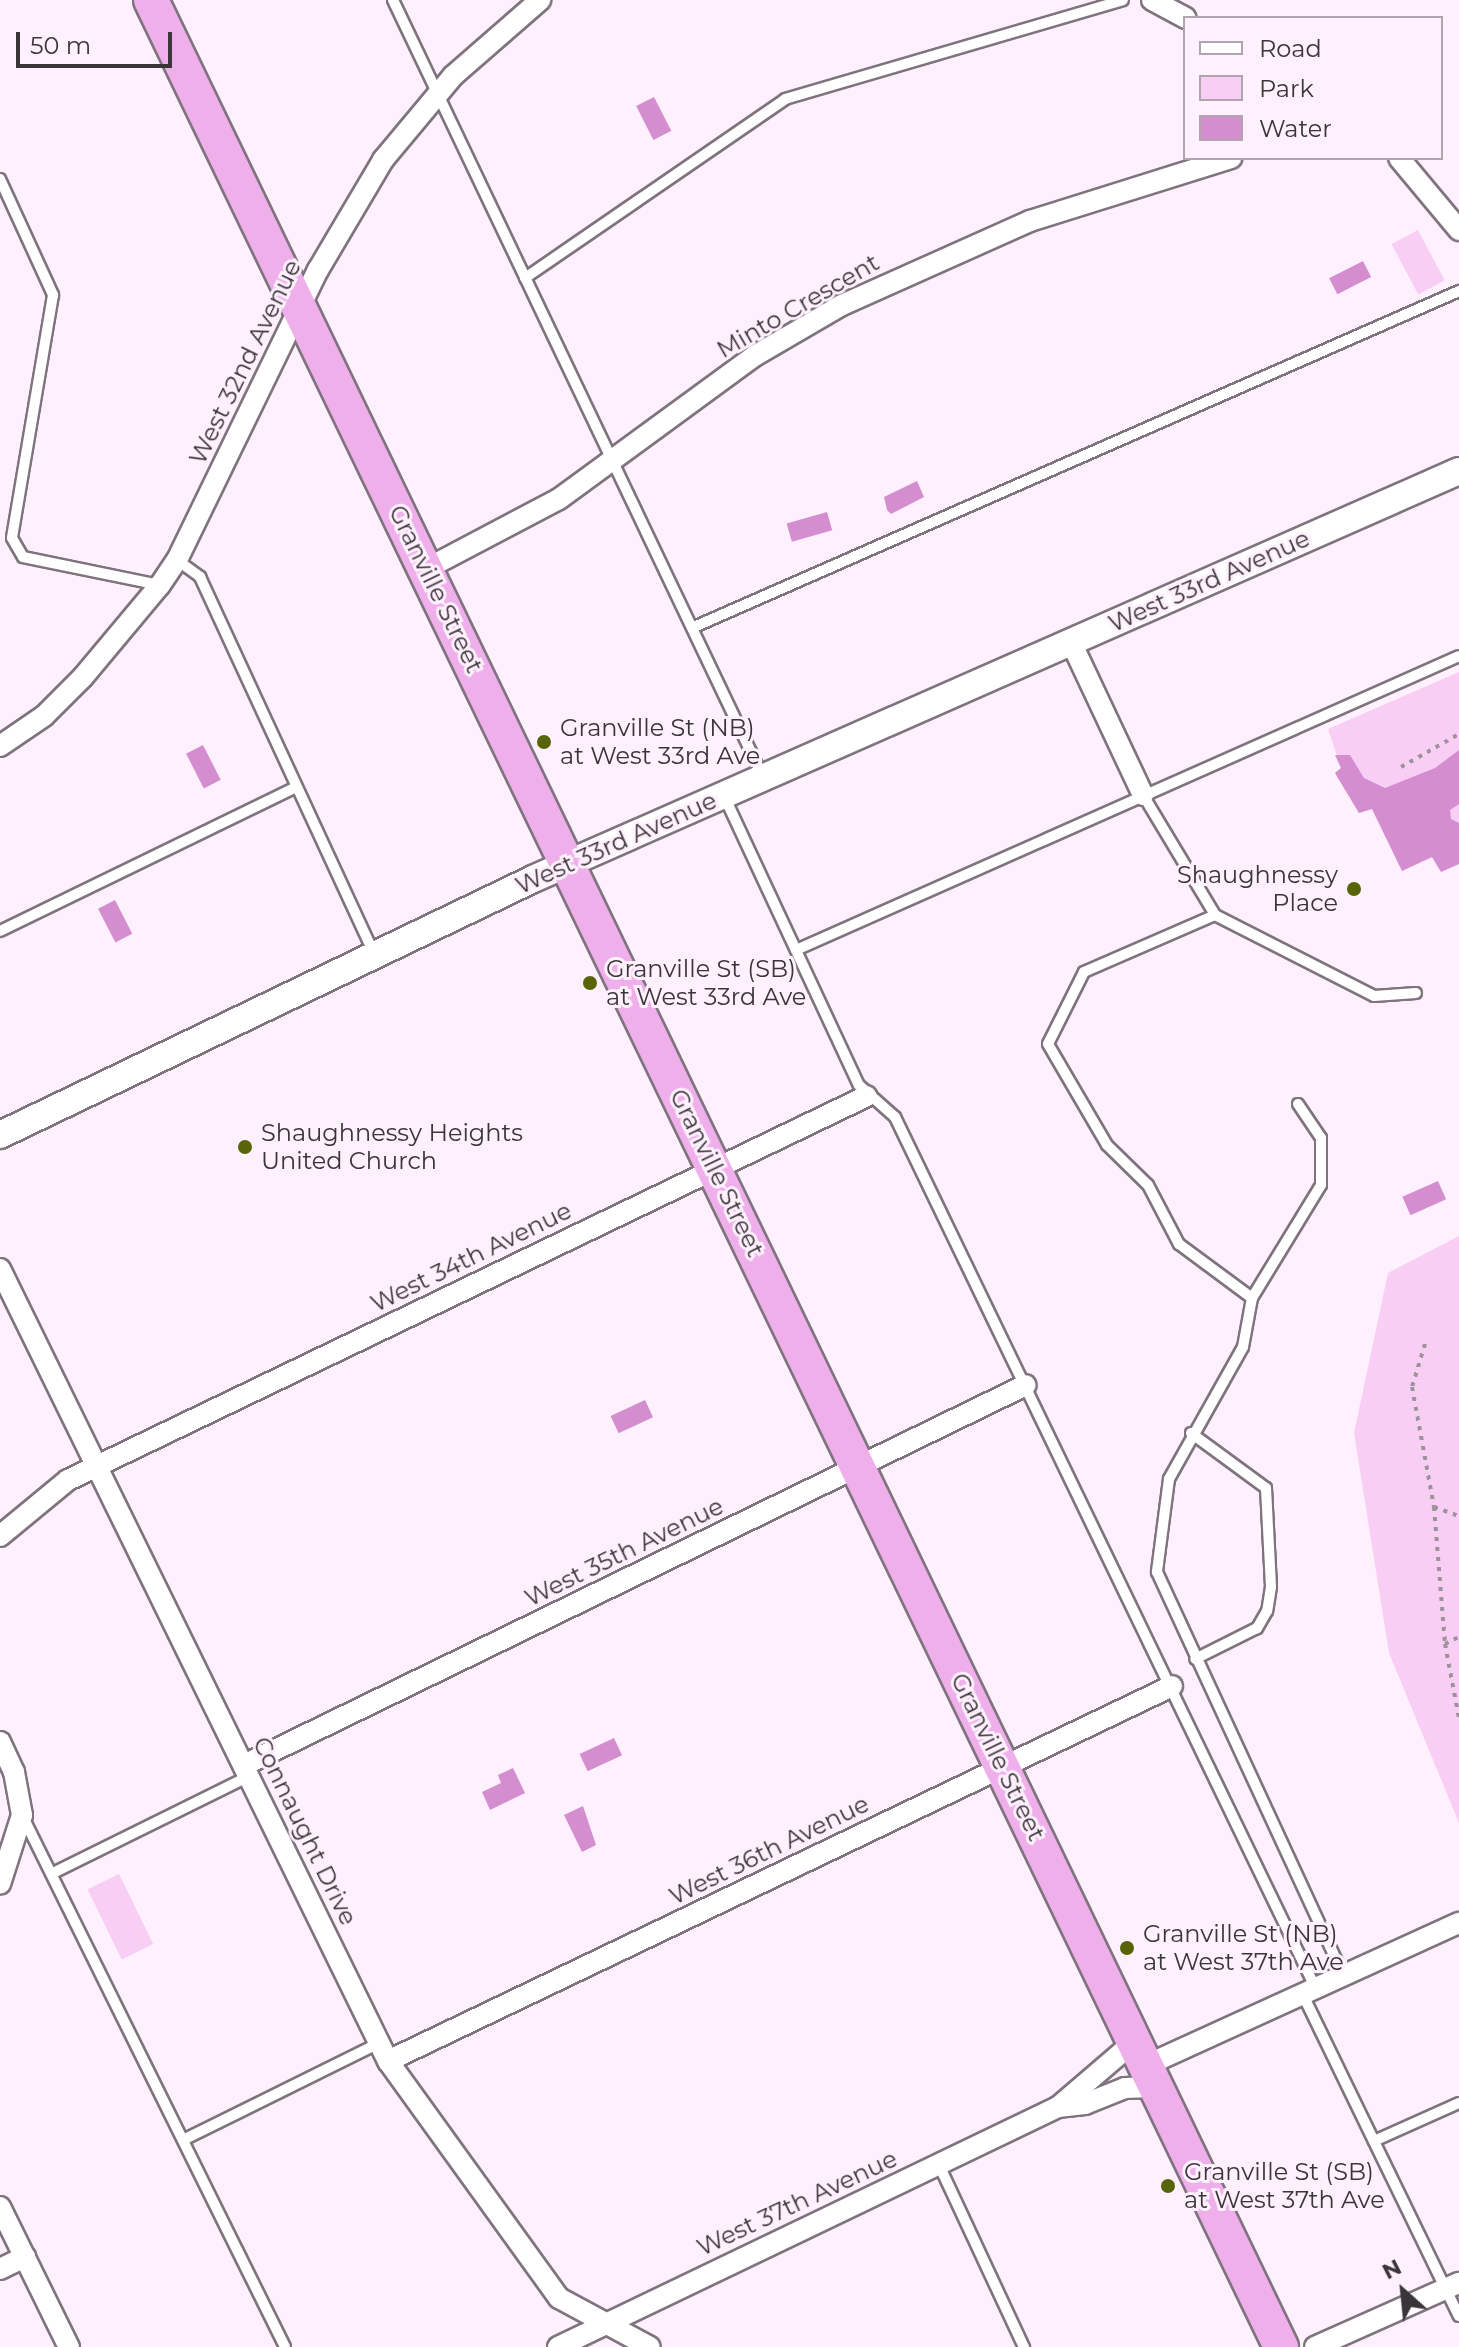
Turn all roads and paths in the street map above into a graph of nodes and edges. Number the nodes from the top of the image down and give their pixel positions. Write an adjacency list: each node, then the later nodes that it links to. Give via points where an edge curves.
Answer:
1 (151, 0): 14 (highway, Granville Street)
2 (393, 0): 7 (lane)
3 (540, 0): 7 (street, West 32nd Avenue, via 493,37)
4 (1123, 0): 12 (lane, via 785,99)
5 (1152, 0): 6 (street)
6 (1183, 16)
7 (438, 93): 12 (lane); 14 (street, West 32nd Avenue, via 383,160)
8 (1226, 160): 15 (street, Minto Crescent, via 1030,221 842,305 756,355)
9 (1401, 160): 11 (street)
10 (0, 179): 19 (lane, via 53,295 12,538 23,557)
11 (1459, 230)
12 (525, 278): 15 (lane)
13 (1459, 291): 20 (lane)
14 (301, 309): 17 (street, West 32nd Avenue); 18 (highway, Granville Street)
15 (614, 459): 18 (street, Minto Crescent, via 559,499); 20 (lane)
16 (1459, 471): 21 (street, West 33rd Avenue)
17 (177, 560): 19 (street, West 32nd Avenue); 27 (lane, via 200,577)
18 (426, 569): 30 (highway, Granville Street)
19 (160, 585): 24 (street, West 32nd Avenue, via 83,677 44,716)
20 (694, 627): 26 (lane)
21 (1071, 642): 26 (street, West 33rd Avenue); 29 (street)
22 (1459, 656): 29 (lane)
23 (1459, 734): 25 (path)
24 (0, 746)
25 (1401, 767)
26 (763, 777): 28 (street, West 33rd Avenue)
27 (296, 787): 32 (lane); 34 (lane)
28 (724, 795): 30 (street, West 33rd Avenue); 33 (lane)
29 (1143, 795): 31 (lane); 33 (lane)
30 (568, 864): 34 (street, West 33rd Avenue); 39 (highway, Granville Street)
31 (1215, 915): 35 (lane, via 1374,996); 41 (lane, via 1084,972 1048,1044 1107,1145 1148,1185 1179,1244)
32 (0, 931)
33 (796, 950): 36 (lane)
34 (375, 955): 38 (street, West 33rd Avenue)
35 (1416, 993)
36 (867, 1096): 39 (street, West 34th Avenue); 43 (lane, via 895,1117)
37 (1298, 1104): 41 (lane, via 1321,1138 1321,1185)
38 (0, 1135)
39 (715, 1169): 45 (street, West 34th Avenue); 46 (highway, Granville Street)
40 (0, 1269): 45 (street, Connaught Drive)
41 (1252, 1298): 44 (lane, via 1243,1347)
42 (1425, 1344): 47 (path, via 1412,1387)
43 (1026, 1385): 46 (street, West 35th Avenue); 53 (lane)
44 (1191, 1433): 52 (lane, via 1162,1509 1157,1572); 52 (lane, via 1266,1488 1271,1587 1257,1628)
45 (98, 1466): 49 (street, West 34th Avenue, via 30,1507); 57 (street, Connaught Drive)
46 (859, 1468): 56 (highway, Granville Street); 57 (street, West 35th Avenue)
47 (1434, 1507): 48 (path); 51 (path)
48 (1459, 1516)
49 (0, 1536)
50 (1459, 1637): 51 (path)
51 (1445, 1644): 54 (path)
52 (1195, 1659): 62 (lane)
53 (1172, 1686): 56 (street, West 36th Avenue); 63 (lane)
54 (1459, 1716)
55 (0, 1742): 58 (street, via 14,1772)
56 (1002, 1766): 64 (street, West 36th Avenue); 65 (highway, Granville Street)
57 (246, 1770): 59 (lane); 64 (street, Connaught Drive)
58 (22, 1815): 59 (lane); 60 (street)
59 (55, 1872): 68 (lane)
60 (0, 1884)
61 (1459, 1923): 62 (street, West 37th Avenue)
62 (1343, 1974): 63 (street, West 37th Avenue)
63 (1308, 1990): 65 (street, West 37th Avenue); 69 (lane)
64 (384, 2052): 68 (lane); 76 (street, Connaught Drive, via 559,2298)
65 (1147, 2064): 67 (street, West 37th Avenue); 67 (street, West 37th Avenue, via 1125,2088 1085,2104); 82 (highway, Granville Street)
66 (1459, 2103): 69 (lane)
67 (1058, 2107): 70 (street, West 37th Avenue)
68 (185, 2139): 78 (lane)
69 (1374, 2141): 74 (lane)
70 (939, 2165): 76 (street, West 37th Avenue); 81 (lane)
71 (0, 2207): 72 (street)
72 (25, 2257): 73 (street); 77 (street)
73 (0, 2269)
74 (1452, 2286): 75 (lane); 83 (street)
75 (1459, 2316)
76 (606, 2323): 79 (street, West 37th Avenue); 80 (street, Connaught Drive)
77 (69, 2347)
78 (285, 2347)
79 (558, 2347)
80 (650, 2347)
81 (1024, 2347)
82 (1281, 2347)
83 (1315, 2347)

